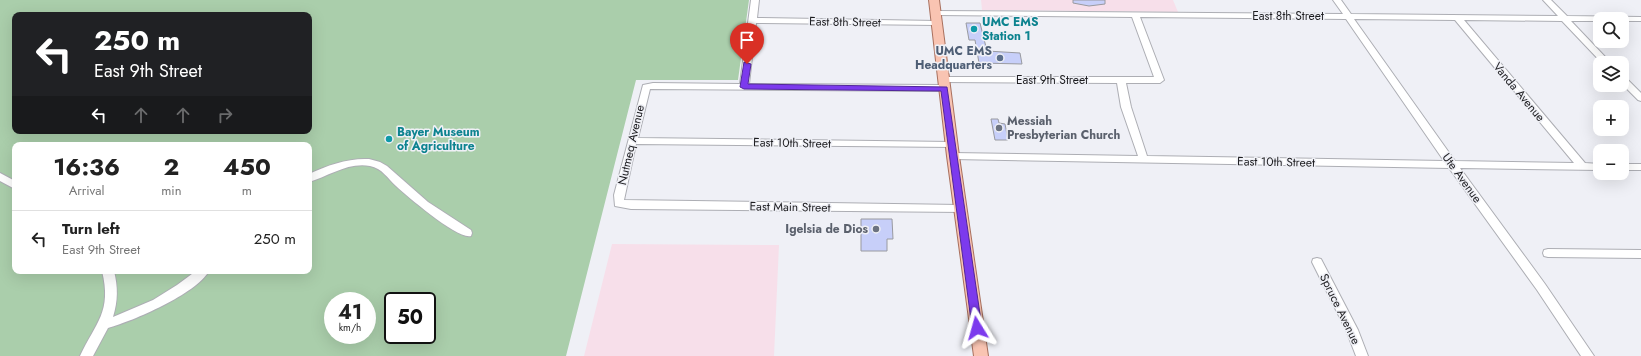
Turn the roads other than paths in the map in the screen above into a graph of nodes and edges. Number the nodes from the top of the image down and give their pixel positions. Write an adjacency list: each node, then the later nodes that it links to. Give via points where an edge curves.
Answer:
1 (755, 0): 11 (street)
2 (934, 0): 8 (main road)
3 (1337, 0): 6 (street, Ute Avenue)
4 (1547, 0): 9 (street)
5 (1135, 15): 6 (street, East 8th Street); 8 (street, East 8th Street); 13 (street, East 9th Street, via 1160,80)
6 (1348, 16): 7 (street, East 8th Street); 23 (street, Ute Avenue)
7 (1457, 17): 9 (street, East 8th Street); 24 (street, Vanda Avenue)
8 (936, 18): 11 (street, East 8th Street); 14 (main road)
9 (1564, 18): 10 (street, East 8th Street); 12 (street)
10 (1641, 19)
11 (753, 20): 16 (street)
12 (1600, 56)
13 (1121, 80): 14 (street, East 9th Street); 22 (street, via 1126,107)
14 (944, 84): 16 (street, East 9th Street); 21 (main road)
15 (646, 87): 16 (street, East 9th Street); 20 (street, Nutmeq Avenue)
16 (744, 87)
17 (1631, 88): 18 (street); 19 (street)
18 (1641, 88)
19 (1641, 98)
20 (632, 141): 21 (street, East 10th Street); 31 (street, Nutmeq Avenue, via 619,195)
21 (952, 151): 22 (street, East 10th Street); 32 (main road)
22 (1144, 160): 23 (street, East 10th Street)
23 (1452, 165): 24 (street, East 10th Street); 43 (street, Ute Avenue)
24 (1582, 166): 25 (street, East 10th Street)
25 (1593, 167)
26 (1629, 167): 27 (street)
27 (1641, 167)
28 (0, 177): 30 (street)
29 (312, 177): 33 (street, via 345,165 376,164 441,218)
30 (12, 183)
31 (620, 203): 32 (street, East Main Street)
32 (960, 209): 41 (main road)
33 (467, 233)
34 (1548, 252): 35 (street)
35 (1641, 254)
36 (1317, 262): 42 (street, Spruce Avenue, via 1352,330)
37 (109, 274): 39 (street, via 113,299)
38 (199, 274): 39 (street, via 152,306)
39 (104, 325): 40 (street)
40 (86, 356)
41 (981, 356)
42 (1362, 356)
43 (1588, 356)

